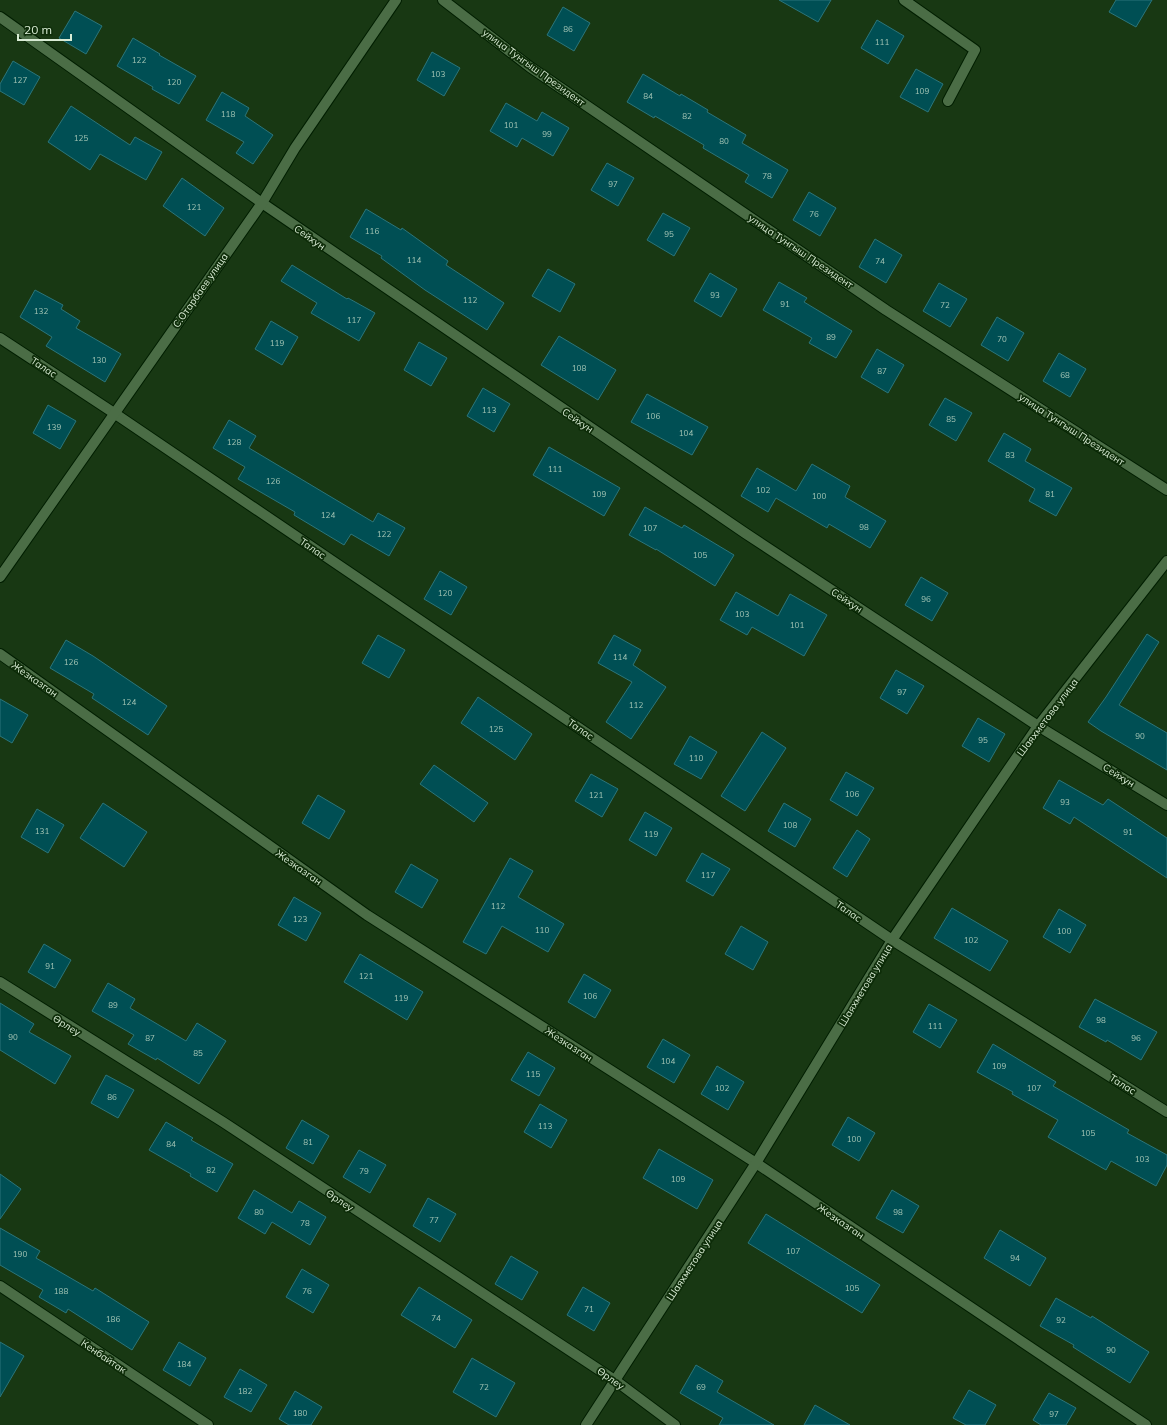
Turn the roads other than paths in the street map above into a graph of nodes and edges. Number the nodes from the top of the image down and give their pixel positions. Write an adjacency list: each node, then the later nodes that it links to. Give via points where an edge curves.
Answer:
1 (396, 0): 6 (street, С.Отарбаев улица, via 295,148)
2 (443, 0): 9 (street, улица Тунгыш Президент, via 530,67 886,310)
3 (904, 0): 5 (street, via 975,50)
4 (0, 17): 6 (street, Сейхун)
5 (948, 101)
6 (262, 203): 8 (street, С.Отарбаев улица); 13 (street, Сейхун, via 745,534)
7 (0, 338): 8 (street, Талас)
8 (114, 413): 11 (street, С.Отарбаев улица); 15 (street, Талас)
9 (1167, 490)
10 (1167, 561): 13 (street, Шаяхметова улица)
11 (0, 577)
12 (0, 654): 18 (street, Жезказган, via 367,915)
13 (1038, 726): 14 (street, Сейхун); 15 (street, Шаяхметова улица)
14 (1167, 805)
15 (892, 940): 17 (street, Талас); 18 (street, Шаяхметова улица)
16 (0, 982): 20 (street, Өрлеу, via 222,1122)
17 (1167, 1112)
18 (756, 1163): 20 (street, Шаяхметова улица); 24 (street, Жезказган)
19 (0, 1286): 21 (street, Кенбайтак)
20 (616, 1381): 22 (street, Шаяхметова улица); 23 (street, Өрлеу)
21 (208, 1425)
22 (586, 1425)
23 (675, 1425)
24 (1146, 1425)

